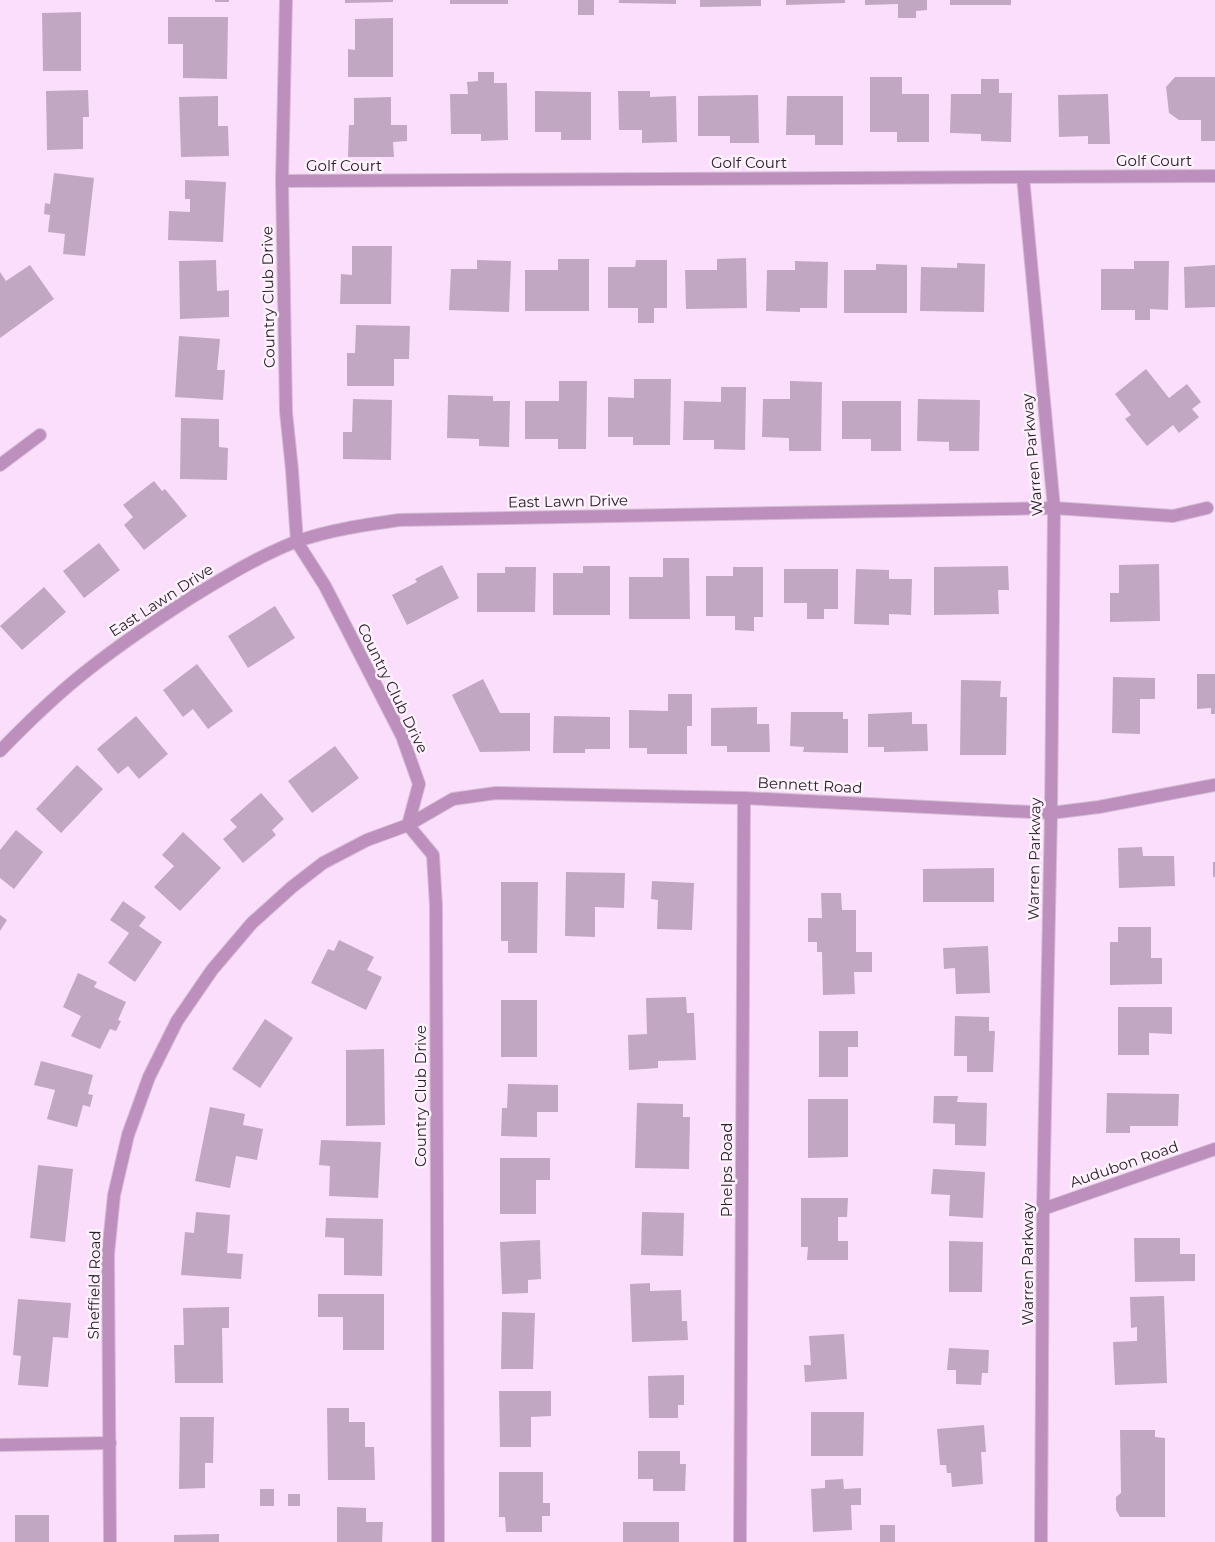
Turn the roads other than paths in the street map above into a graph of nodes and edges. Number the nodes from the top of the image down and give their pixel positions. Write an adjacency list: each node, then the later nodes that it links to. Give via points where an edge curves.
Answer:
1 (286, 0): 4 (street, Country Club Drive)
2 (1215, 176): 3 (street, Golf Court)
3 (1023, 177): 4 (street, Golf Court); 7 (street, Warren Parkway)
4 (282, 181): 9 (street, Country Club Drive, via 286,412)
5 (40, 435): 6 (street)
6 (0, 465)
7 (1054, 508): 8 (street, East Lawn Drive, via 1172,516); 9 (street, East Lawn Drive, via 399,520 349,527); 13 (street, Warren Parkway)
8 (1207, 508)
9 (297, 542): 10 (street, East Lawn Drive, via 220,580 145,627 35,715); 14 (street, Country Club Drive, via 325,586 402,736 419,784)
10 (0, 751)
11 (1215, 786): 13 (street, Bennett Road)
12 (744, 798): 13 (street, Bennett Road); 14 (street, Bennett Road, via 496,793 453,799); 21 (street, Phelps Road)
13 (1051, 813): 16 (street, Warren Parkway)
14 (408, 825): 17 (street, Sheffield Road, via 367,840 324,863 252,923 212,970 177,1021 149,1077 128,1135 114,1195 109,1244); 20 (street, Country Club Drive, via 433,855 436,906)
15 (1215, 1149): 16 (street, Audubon Road)
16 (1043, 1208): 22 (street, Warren Parkway)
17 (110, 1443): 18 (street); 19 (street, Sheffield Road)
18 (0, 1445)
19 (110, 1542)
20 (438, 1542)
21 (740, 1542)
22 (1041, 1542)

